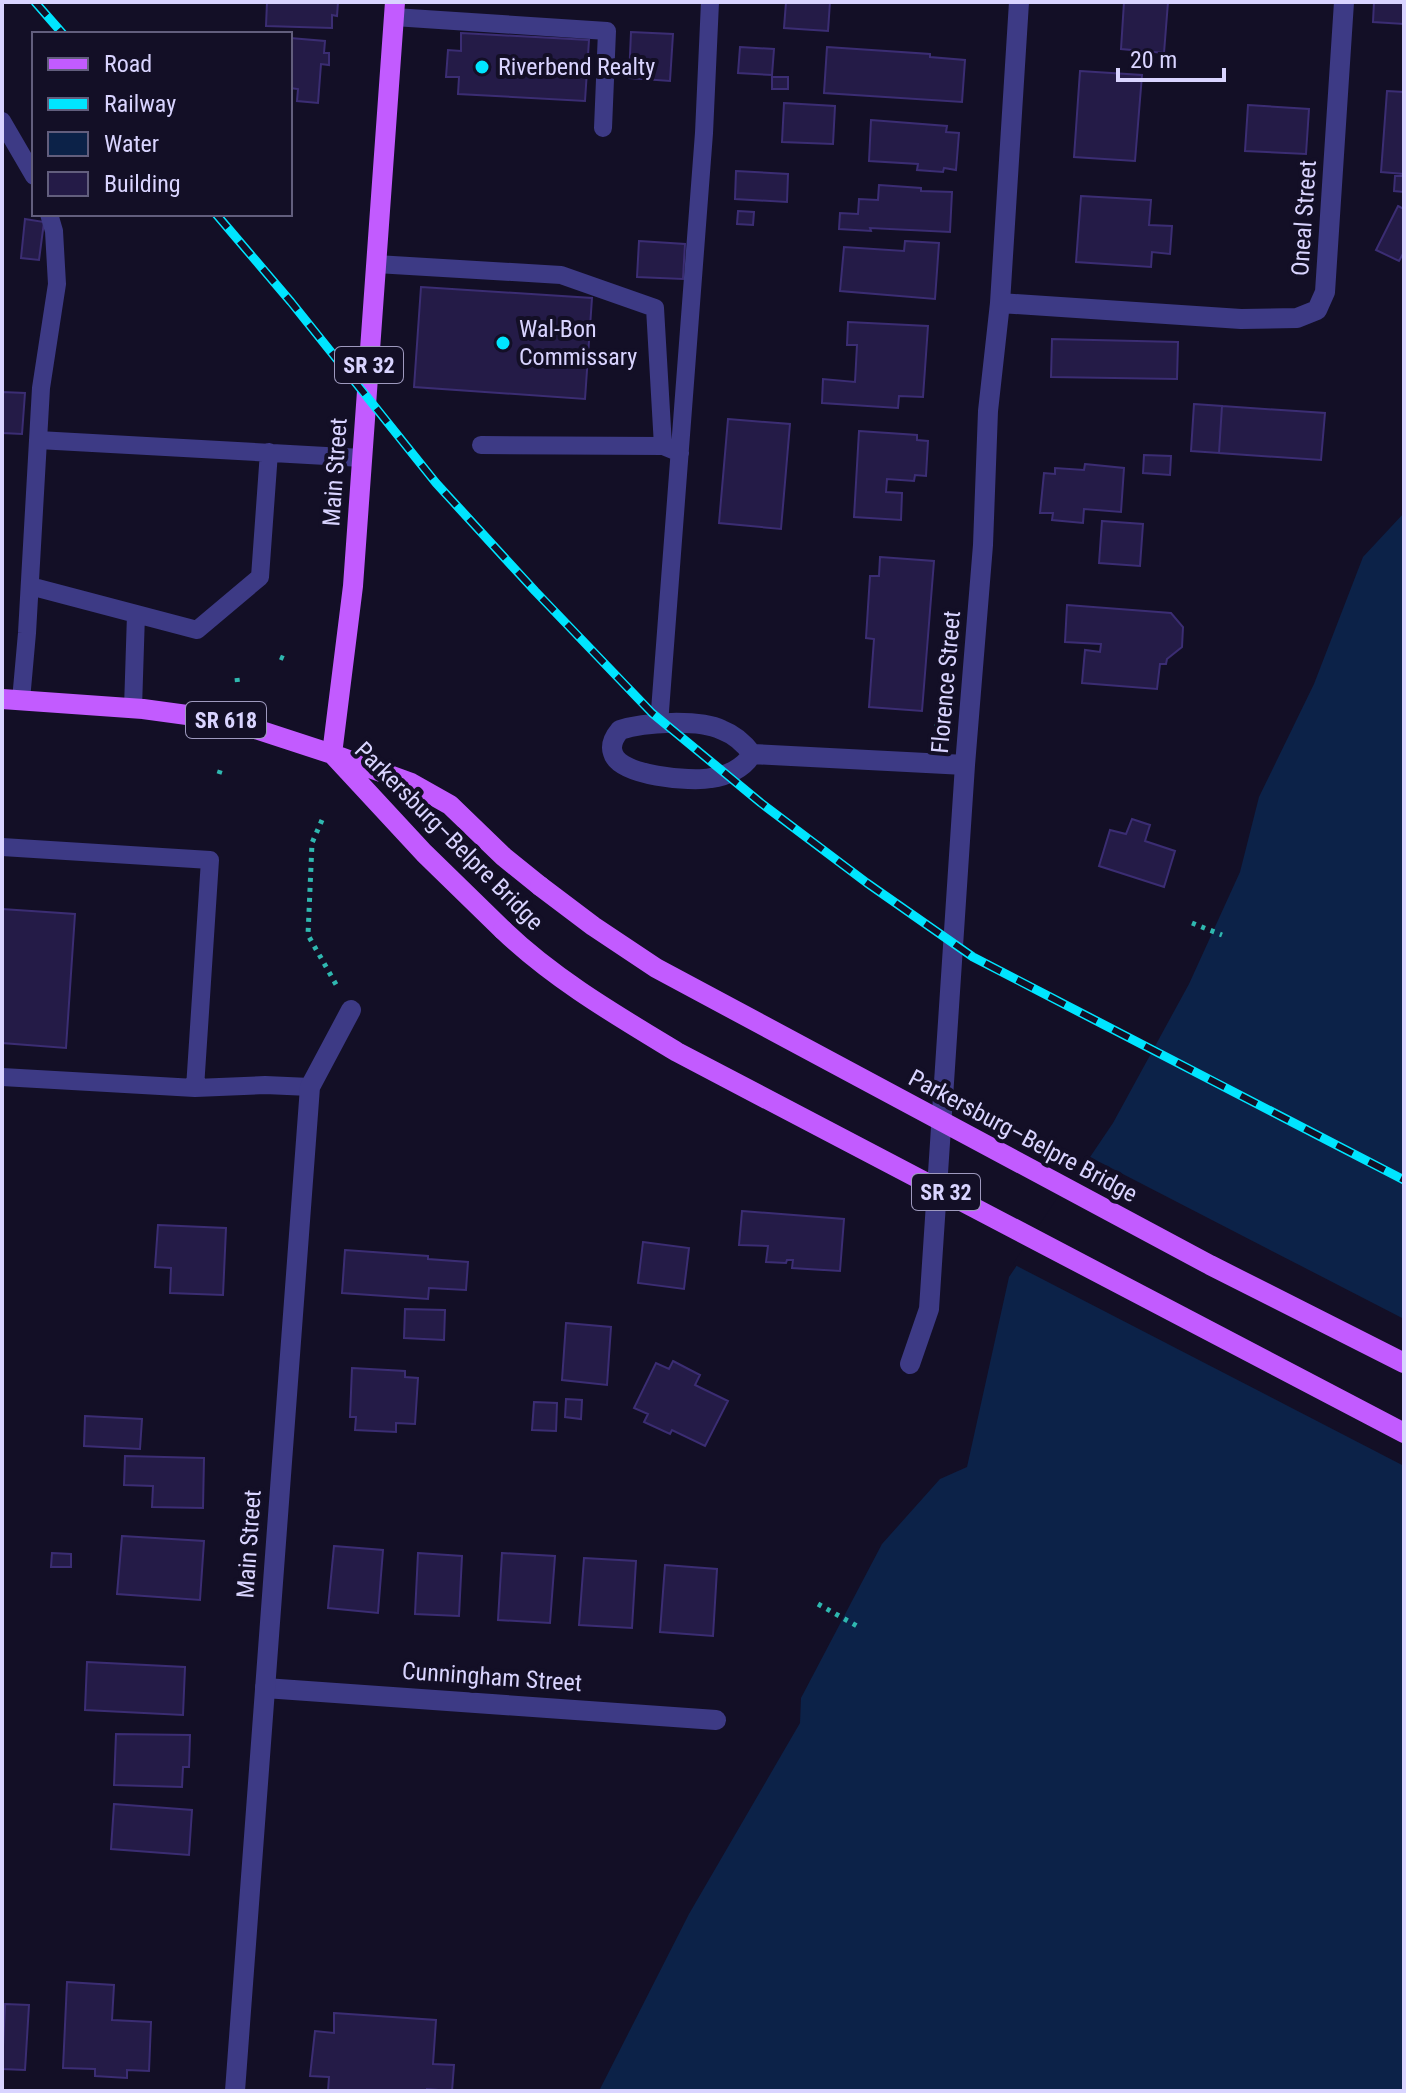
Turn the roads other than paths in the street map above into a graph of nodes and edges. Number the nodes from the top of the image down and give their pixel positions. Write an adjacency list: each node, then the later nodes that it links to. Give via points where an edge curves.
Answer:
1 (710, 2): 13 (lane, via 703,148)
2 (1019, 2): 10 (street, Florence Street)
3 (1344, 2): 10 (street, Oneal Street, via 1325,292 1317,310 1297,318 1241,319)
4 (394, 9): 6 (lane, via 607,31); 9 (main road, Main Street / SR 32)
5 (2, 121): 7 (lane)
6 (603, 128)
7 (32, 173)
8 (50, 216): 11 (lane, via 57,284)
9 (376, 264): 13 (lane, via 561,275 655,308); 15 (main road, Main Street / SR 32)
10 (1000, 303): 23 (street, Florence Street)
11 (38, 440): 14 (lane); 16 (lane)
12 (481, 445): 13 (lane)
13 (671, 450): 20 (lane)
14 (269, 452): 15 (lane); 17 (lane, via 260,577 197,630)
15 (362, 458): 21 (main road, Main Street / SR 32)
16 (30, 586): 17 (lane); 18 (lane)
17 (136, 614): 19 (lane)
18 (11, 700): 19 (main road, SR 618)
19 (133, 708): 21 (main road, SR 618, via 231,721)
20 (659, 724): 22 (street, via 719,728); 22 (street, via 620,730 612,752 617,760 660,777 708,779 737,769)
21 (332, 754): 29 (main road, Parkersburg–Belpre Bridge / SR 32, bridge, via 411,783 450,805 540,886 656,968); 31 (main road, Parkersburg–Belpre Bridge / SR 32, bridge, via 503,930 605,1009 677,1052)
22 (752, 754): 23 (street)
23 (965, 765): 30 (street, Florence Street, via 929,1309)
24 (2, 847): 28 (lane, via 210,860)
25 (351, 1010): 27 (street, Main Street)
26 (2, 1077): 28 (lane)
27 (310, 1087): 28 (lane); 32 (street, Main Street)
28 (195, 1088)
29 (1404, 1363)
30 (910, 1364)
31 (1404, 1433)
32 (265, 1688): 33 (street, Cunningham Street); 34 (street, Main Street)
33 (716, 1720)
34 (235, 2091)

